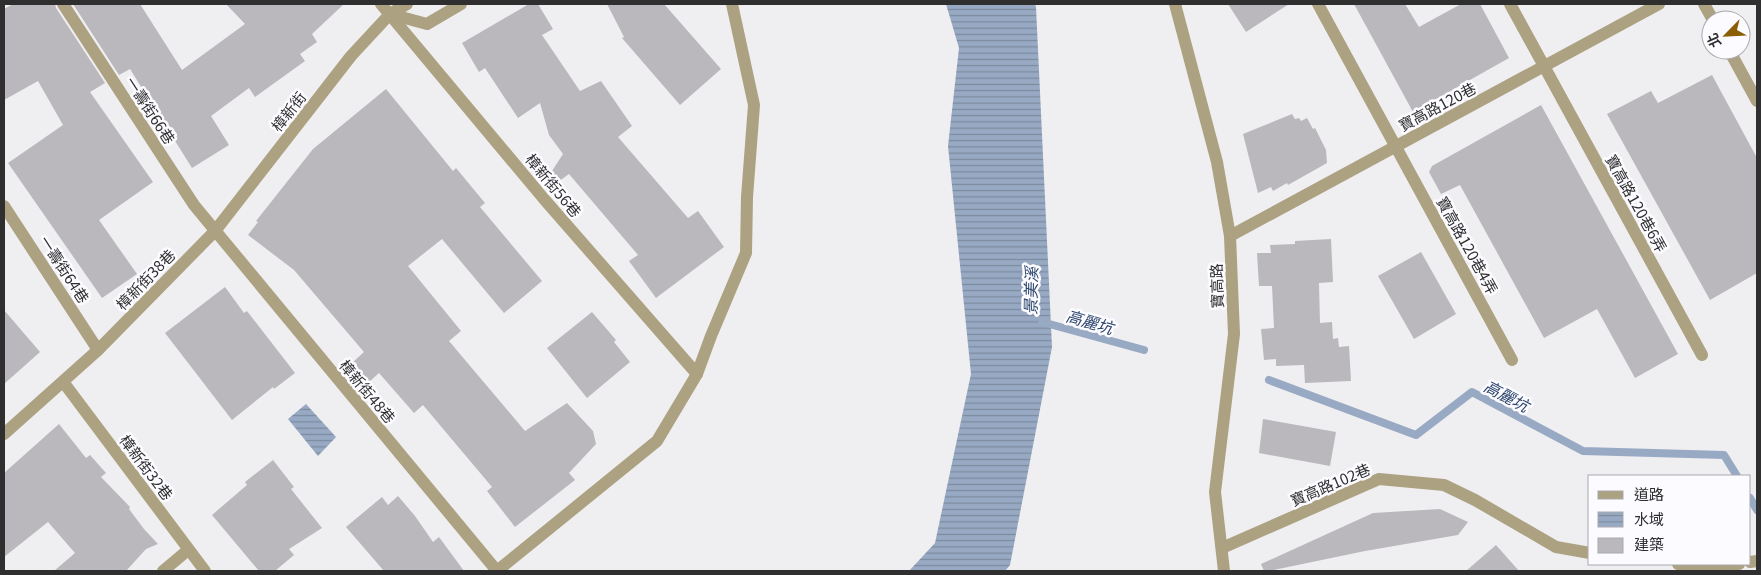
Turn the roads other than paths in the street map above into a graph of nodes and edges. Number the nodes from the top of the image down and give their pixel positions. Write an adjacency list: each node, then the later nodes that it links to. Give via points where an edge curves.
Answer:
1 (63, 4): 16 (street, 一壽街66巷, via 194,205)
2 (382, 4): 10 (street, 樟新街56巷)
3 (407, 4): 10 (street, 樟新街)
4 (461, 4): 10 (street, via 427,24)
5 (732, 4): 21 (street, via 754,105 746,254)
6 (1175, 4): 17 (street, 寶高路, via 1218,162)
7 (1318, 4): 14 (street, 寶高路120巷4弄)
8 (1510, 4): 12 (street, 寶高路120巷6弄)
9 (1659, 4): 12 (street, 寶高路120巷)
10 (391, 9): 16 (street, 樟新街); 21 (street, 樟新街56巷, via 544,199)
11 (1735, 60): 13 (street)
12 (1544, 66): 14 (street, 寶高路120巷); 19 (street, 寶高路120巷6弄)
13 (1757, 100)
14 (1396, 146): 17 (street, 寶高路120巷); 20 (street, 寶高路120巷4弄)
15 (4, 206): 18 (street, 一壽街64巷)
16 (215, 231): 18 (street, 樟新街38巷); 31 (street, 樟新街48巷)
17 (1230, 236): 24 (street, 寶高路, via 1234,334 1215,492)
18 (98, 350): 22 (street)
19 (1702, 355)
20 (1512, 360)
21 (697, 374): 31 (street, via 657,441)
22 (64, 382): 23 (street); 25 (street, 樟新街32巷)
23 (4, 434)
24 (1222, 548): 26 (street, 寶高路102巷, via 1379,479 1444,485 1556,547); 32 (street, 寶高路)
25 (188, 550): 29 (street); 30 (street, 樟新街32巷)
26 (1588, 553)
27 (1691, 565): 28 (street)
28 (1732, 565)
29 (163, 571)
30 (205, 571)
31 (497, 571)
32 (1224, 571)

